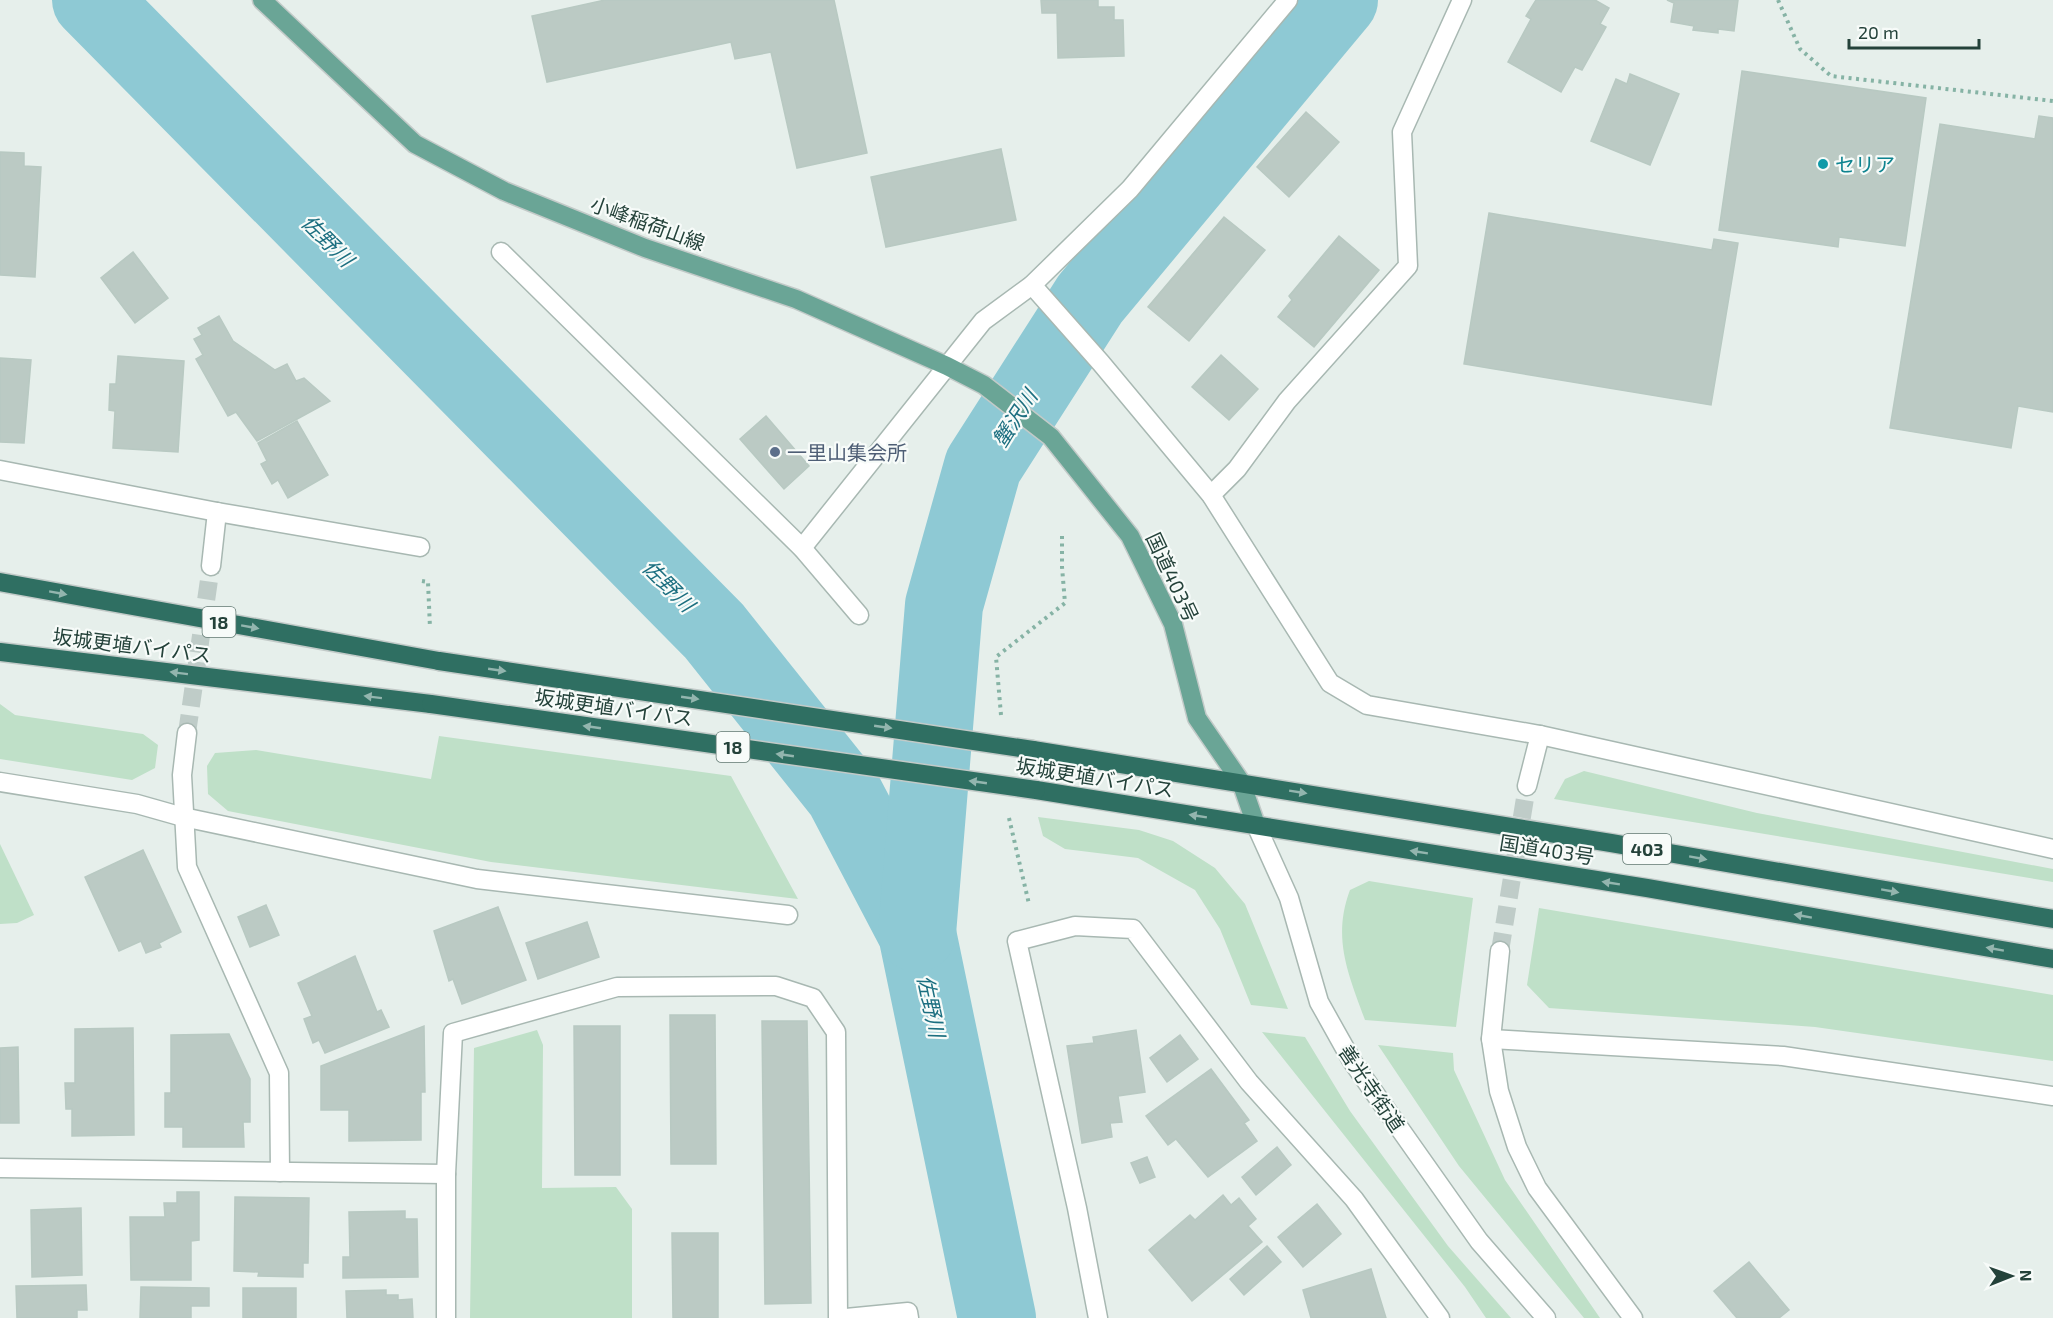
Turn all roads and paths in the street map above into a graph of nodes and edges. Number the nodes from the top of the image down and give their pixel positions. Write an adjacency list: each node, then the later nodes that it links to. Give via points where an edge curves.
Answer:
1 (262, 0): 8 (main road, 小峰稲荷山線, via 415,144 504,191 645,248 796,299)
2 (1288, 0): 7 (street, via 1130,189)
3 (1462, 0): 11 (street, via 1402,132 1408,266 1287,401 1237,469)
4 (1778, 0): 5 (path, via 1800,49 1832,76)
5 (2053, 101)
6 (501, 252): 15 (street)
7 (1032, 285): 8 (street, via 983,321); 11 (street)
8 (947, 366): 9 (main road, 小峰稲荷山線, via 984,385); 15 (street)
9 (1051, 437): 26 (main road, 国道403号, via 1130,536 1173,624 1197,718)
10 (0, 470): 12 (street)
11 (1211, 495): 24 (street, via 1330,683 1367,705)
12 (217, 512): 14 (street); 16 (street)
13 (1062, 535): 22 (path, via 1065,603)
14 (420, 547)
15 (802, 548): 19 (street)
16 (211, 566)
17 (0, 582): 26 (highway, 坂城更埴バイパス / 18, one-way to 26, bridge, via 439,661)
18 (428, 582): 20 (path)
19 (859, 615)
20 (430, 629)
21 (0, 652): 29 (highway, 坂城更埴バイパス / 18, one-way to 21, bridge, via 431,704)
22 (996, 657)
23 (187, 733): 28 (street)
24 (1540, 735): 27 (street); 30 (street)
25 (0, 782): 28 (street, via 137,804)
26 (1240, 782): 29 (main road, 国道403号); 32 (highway, 国道403号 / 403, one-way to 32)
27 (1527, 786)
28 (183, 817): 31 (street, via 477,879); 38 (street, via 187,867 279,1073)
29 (1256, 825): 34 (highway, 国道403号 / 403, one-way to 29); 46 (street, 善光寺街道, via 1289,898 1319,1002 1352,1061 1479,1241)
30 (2053, 849)
31 (788, 915)
32 (2053, 919)
33 (1500, 951): 35 (street)
34 (2053, 959)
35 (1491, 1039): 36 (street, via 1783,1056); 47 (street, via 1499,1091 1517,1147 1537,1188)
36 (2053, 1096)
37 (0, 1168): 38 (street)
38 (280, 1172): 39 (street)
39 (446, 1174): 40 (street); 41 (street, via 453,1033 617,987 776,986 813,998 836,1032)
40 (446, 1318)
41 (838, 1318)
42 (846, 1318): 43 (street, via 908,1312)
43 (909, 1318)
44 (1098, 1318): 45 (street, via 1017,941 1075,926 1133,929 1249,1082 1354,1199)
45 (1440, 1318)
46 (1546, 1318)
47 (1633, 1318)

